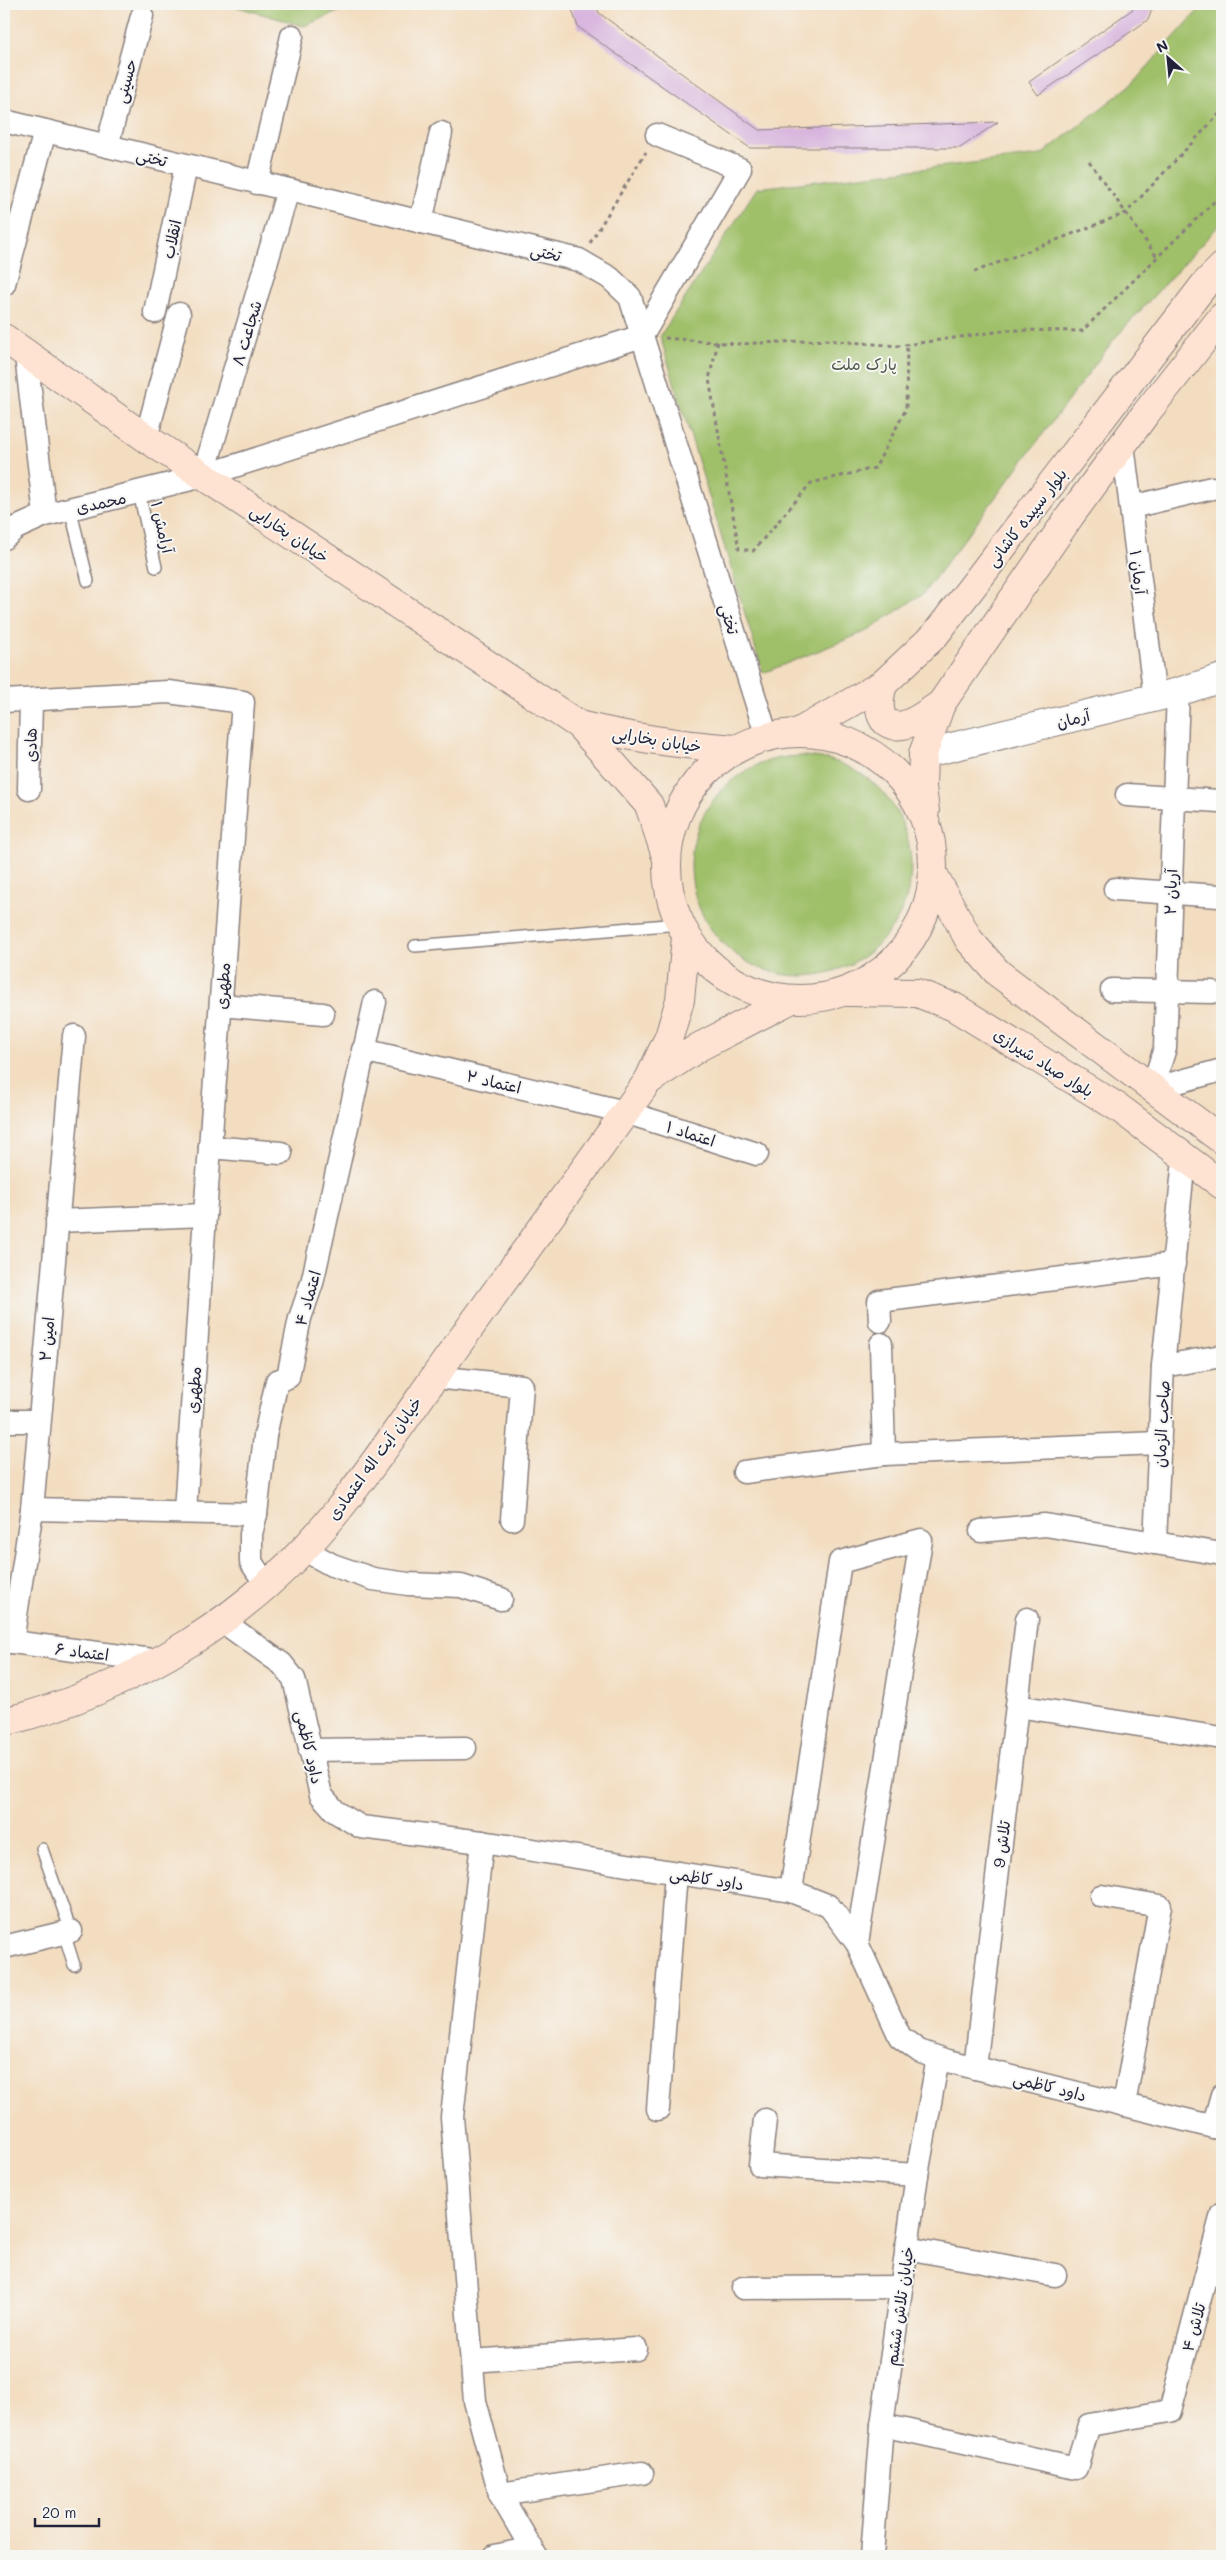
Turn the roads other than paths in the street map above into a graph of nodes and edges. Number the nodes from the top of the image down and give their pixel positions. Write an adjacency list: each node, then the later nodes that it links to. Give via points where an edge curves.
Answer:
1 (142, 16): 7 (street, حسینی)
2 (292, 36): 9 (street)
3 (4, 122): 4 (street, تختی)
4 (45, 131): 7 (street, تختی); 13 (street)
5 (441, 133): 11 (street)
6 (657, 135): 17 (street, via 740,169)
7 (107, 146): 8 (street, تختی)
8 (186, 166): 9 (street, تختی); 14 (street, انقلاب)
9 (257, 183): 10 (street, تختی)
10 (288, 190): 11 (street, تختی); 22 (street, شجاعت ۸)
11 (421, 222): 17 (street, تختی, via 580,260 610,278 630,297)
12 (1222, 267): 32 (main road, بلوار سپیده کاشانی, via 1205,284 935,635)
13 (4, 284)
14 (155, 312)
15 (179, 314): 20 (street)
16 (1222, 317): 21 (main road, بلوار سپیده کاشانی)
17 (642, 336): 22 (street, محمدی); 39 (street, تختی)
18 (4, 338): 19 (main road, خیابان بخارایی)
19 (26, 356): 20 (main road, خیابان بخارایی); 27 (street)
20 (146, 438): 22 (main road, خیابان بخارایی)
21 (1123, 445): 25 (street, آرمان ۱); 36 (main road, بلوار سپیده کاشانی, via 1070,516)
22 (203, 476): 24 (street, محمدی); 37 (main road, خیابان بخارایی)
23 (1212, 488): 25 (street)
24 (139, 493): 26 (street, محمدی); 29 (lane, آرامش ۱)
25 (1130, 507): 33 (street, آرمان ۱)
26 (70, 508): 27 (street, محمدی); 30 (lane)
27 (46, 515): 28 (street, محمدی, via 16,528)
28 (4, 538)
29 (156, 567)
30 (88, 581)
31 (1222, 678): 33 (street, آرمان)
32 (883, 684): 36 (main road, via 878,702 880,715 889,724 904,725); 38 (main road, بلوار سپیده کاشانی)
33 (1166, 695): 41 (street, آرمان); 44 (street, آریان ۲)
34 (31, 700): 35 (street, مطهری); 42 (street, هادی); 60 (street, مطهری, via 168,692 243,702)
35 (4, 701)
36 (941, 704): 41 (main road, بلوار سپیده کاشانی)
37 (579, 725): 40 (main road, خیابان بخارایی, via 633,738); 47 (main road, خیابان بخارایی, via 649,805)
38 (799, 732): 39 (main road); 46 (main road, via 839,738 876,755 905,782)
39 (767, 736): 40 (main road)
40 (736, 749): 47 (main road, via 709,768 688,794 673,824)
41 (923, 754): 46 (main road, بلوار سپیده کاشانی, via 922,787)
42 (30, 790)
43 (1128, 795): 44 (street)
44 (1174, 797): 45 (street); 50 (street, آریان ۲)
45 (1219, 800)
46 (926, 817): 48 (main road, via 933,846)
47 (666, 856): 52 (main road, via 668,891)
48 (934, 875): 56 (main road, via 928,906 916,934 897,958 873,978); 66 (main road, via 969,940 998,973)
49 (1115, 889): 50 (street)
50 (1170, 892): 51 (street); 55 (street, آریان ۲)
51 (1219, 896)
52 (683, 931): 53 (lane); 58 (main road, via 714,969 749,990); 65 (main road, via 680,1000 669,1037)
53 (415, 946)
54 (1112, 990): 55 (street)
55 (1166, 990): 57 (street); 66 (street, آریان ۲, via 1165,1048)
56 (845, 992): 58 (main road, via 818,999); 72 (main road, بلوار صیاد شیرازی, via 917,993 954,1007 1119,1108)
57 (1212, 992)
58 (790, 1000): 65 (main road, via 699,1047)
59 (375, 1002): 63 (street, اعتماد ۴)
60 (220, 1005): 61 (street); 69 (street, مطهری)
61 (323, 1014)
62 (74, 1036): 75 (street, امین ۲)
63 (363, 1050): 67 (street, اعتماد ۲); 89 (street, اعتماد ۴, via 288,1378 277,1381 271,1402)
64 (1222, 1070): 66 (street)
65 (648, 1081): 67 (main road, خیابان آیت اله اعتمادی)
66 (1152, 1089): 68 (main road)
67 (625, 1112): 71 (street, اعتماد ۱); 81 (main road, خیابان آیت اله اعتمادی)
68 (1222, 1140)
69 (210, 1147): 70 (street); 74 (street, مطهری)
70 (280, 1153)
71 (758, 1154)
72 (1184, 1159): 73 (main road, بلوار صیاد شیرازی); 76 (street)
73 (1222, 1185)
74 (205, 1215): 75 (street); 88 (street, مطهری)
75 (57, 1221): 83 (street, امین ۲)
76 (1174, 1264): 77 (street, via 878,1301); 80 (street)
77 (880, 1321)
78 (881, 1344): 85 (street)
79 (1222, 1356): 80 (street, صاحب الزمان)
80 (1163, 1366): 84 (street, صاحب الزمان)
81 (434, 1377): 90 (street, via 522,1386); 93 (main road, خیابان آیت اله اعتمادی, via 338,1511)
82 (4, 1421): 83 (street)
83 (38, 1421): 87 (street, امین ۲)
84 (1160, 1443): 85 (street); 92 (street, صاحب الزمان)
85 (884, 1454): 86 (street)
86 (744, 1472)
87 (32, 1509): 88 (street); 99 (street, امین ۲)
88 (185, 1511): 89 (street)
89 (256, 1514): 95 (street, اعتماد ۴, via 251,1534 251,1562)
90 (512, 1519)
91 (981, 1531): 92 (street, via 1045,1525)
92 (1155, 1543): 94 (street)
93 (303, 1549): 95 (main road, خیابان آیت اله اعتمادی); 96 (street, via 332,1565 373,1579 461,1586)
94 (1222, 1554)
95 (267, 1586): 98 (main road, خیابان آیت اله اعتمادی)
96 (501, 1599)
97 (1027, 1619): 101 (street, تلاش 9)
98 (222, 1621): 100 (main road, خیابان آیت اله اعتمادی); 105 (street, داود کاظمی, via 282,1664 294,1679)
99 (8, 1642): 100 (street, اعتماد ۶)
100 (160, 1661): 102 (main road, خیابان آیت اله اعتمادی, via 100,1690 38,1714)
101 (1017, 1706): 103 (street); 116 (street, تلاش 9)
102 (4, 1722)
103 (1222, 1738)
104 (465, 1748): 105 (street)
105 (310, 1750): 106 (street, داود کاظمی, via 321,1795 336,1812 361,1827)
106 (482, 1842): 108 (street, داود کاظمی); 129 (street, via 452,2117)
107 (42, 1849): 111 (lane)
108 (676, 1873): 109 (street, داود کاظمی); 119 (street)
109 (791, 1891): 112 (street, داود کاظمی, via 829,1906); 112 (street, via 840,1562 921,1540)
110 (1101, 1896): 118 (street, via 1160,1906)
111 (68, 1932): 113 (street); 114 (lane)
112 (857, 1943): 115 (street, داود کاظمی, via 900,2037 919,2051)
113 (4, 1947)
114 (74, 1965)
115 (938, 2058): 116 (street, داود کاظمی); 122 (street, خیابان تلاش ششم)
116 (975, 2068): 118 (street, داود کاظمی)
117 (1222, 2095): 121 (street)
118 (1124, 2105): 121 (street, داود کاظمی)
119 (658, 2109)
120 (766, 2120): 122 (street, via 760,2165)
121 (1217, 2128)
122 (917, 2175): 124 (street, خیابان تلاش ششم)
123 (1222, 2214): 130 (street, تلاش ۴, via 1170,2411 1089,2425 1076,2468)
124 (906, 2248): 125 (street); 126 (street, خیابان تلاش ششم)
125 (1055, 2275)
126 (901, 2287): 127 (street); 130 (street, خیابان تلاش ششم)
127 (743, 2288)
128 (636, 2349): 129 (street)
129 (472, 2361): 132 (street, via 475,2401)
130 (882, 2424): 135 (street, خیابان تلاش ششم)
131 (642, 2473): 132 (street)
132 (500, 2494): 133 (street)
133 (534, 2552): 134 (street)
134 (495, 2556)
135 (872, 2556)

